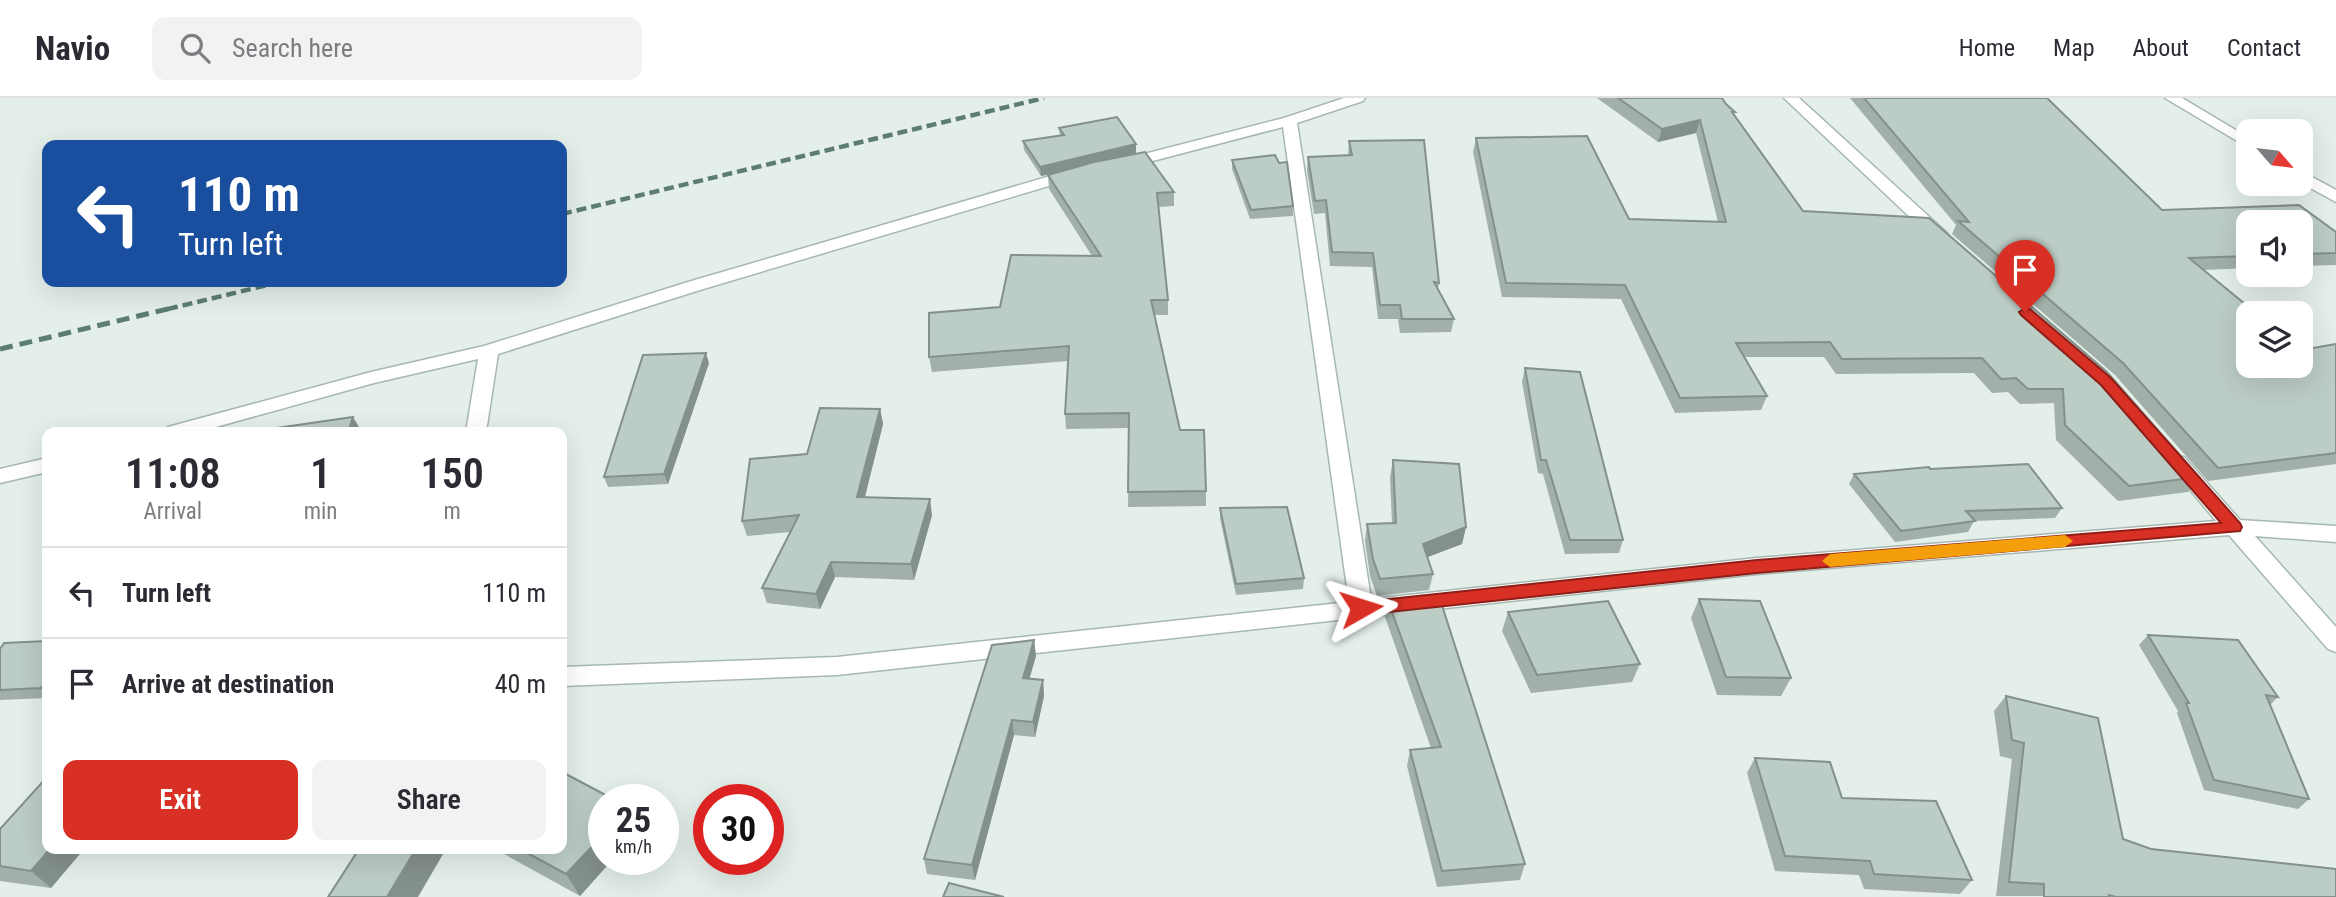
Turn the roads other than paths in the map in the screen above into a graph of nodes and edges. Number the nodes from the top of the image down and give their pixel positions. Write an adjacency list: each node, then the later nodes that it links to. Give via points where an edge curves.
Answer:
1 (1358, 98): 4 (street)
2 (1791, 98): 8 (street)
3 (2172, 98): 5 (street)
4 (1289, 121): 9 (street, via 1098,168 877,231); 17 (street)
5 (2236, 136)
6 (2314, 184): 7 (street)
7 (2336, 197)
8 (1956, 251)
9 (489, 351): 10 (street); 11 (street)
10 (192, 427)
11 (477, 427)
12 (2161, 444): 15 (street)
13 (42, 466): 14 (street)
14 (0, 476)
15 (2234, 527): 16 (street); 17 (street, via 1757,566); 18 (street)
16 (2336, 534)
17 (1361, 608): 19 (street, via 837,666)
18 (2336, 643)
19 (567, 677)

